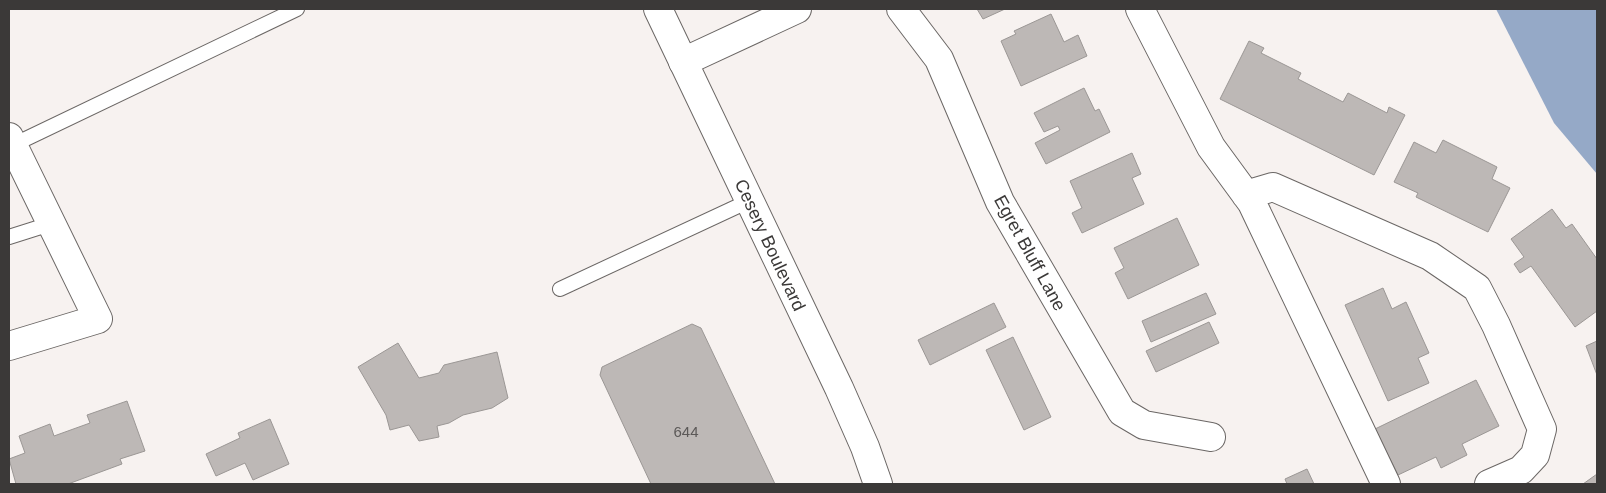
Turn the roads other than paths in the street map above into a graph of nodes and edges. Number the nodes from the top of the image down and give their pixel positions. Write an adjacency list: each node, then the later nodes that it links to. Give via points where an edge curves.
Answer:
1 (297, 9): 7 (lane)
2 (658, 9): 6 (street, Cesery Boulevard)
3 (797, 9): 6 (street)
4 (901, 9): 14 (street, Egret Bluff Lane, via 939,58 1000,202 1122,412 1144,425)
5 (1140, 9): 8 (street, via 1210,147)
6 (683, 62): 9 (street, Cesery Boulevard)
7 (11, 141): 10 (street)
8 (1246, 195): 16 (street); 17 (street, via 1273,188 1430,256 1477,288 1542,429 1535,456 1521,470)
9 (749, 201): 12 (lane); 15 (street, Cesery Boulevard, via 846,405)
10 (50, 224): 11 (lane); 13 (street, via 98,319)
11 (9, 237)
12 (560, 289)
13 (9, 346)
14 (1211, 437)
15 (878, 484)
16 (1386, 484)
17 (1489, 484)

